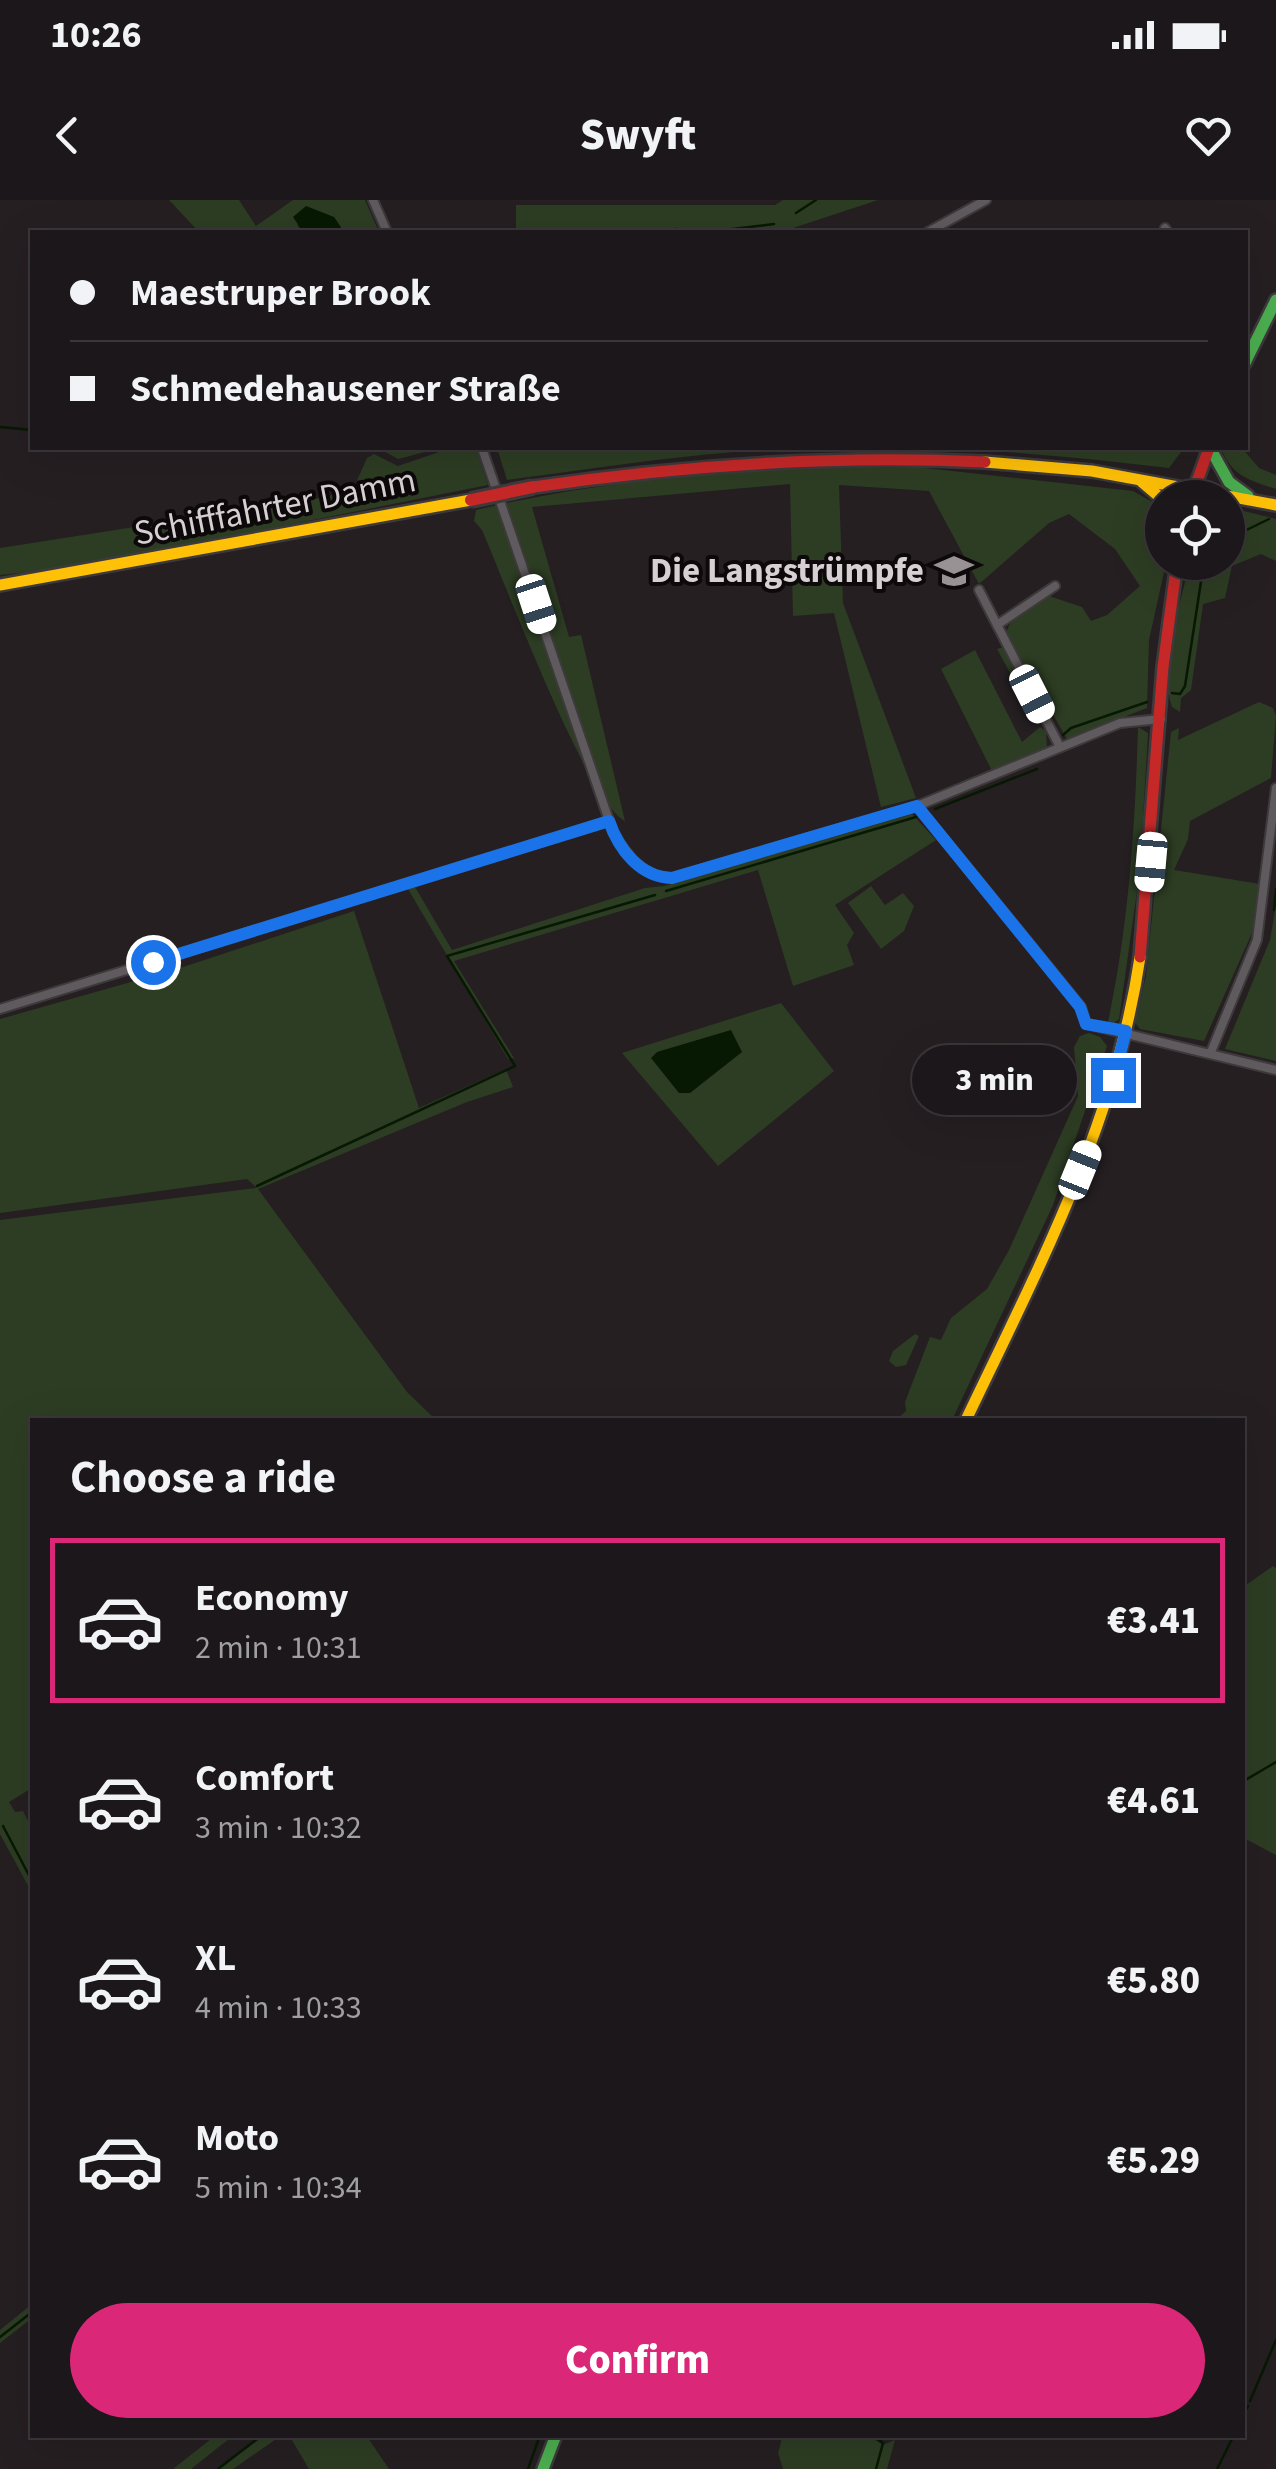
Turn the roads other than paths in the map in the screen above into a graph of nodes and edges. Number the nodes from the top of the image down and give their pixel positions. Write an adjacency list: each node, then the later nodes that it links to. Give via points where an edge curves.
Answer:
1 (372, 200): 4 (street)
2 (986, 200): 3 (street)
3 (951, 222): 5 (street); 6 (street)
4 (386, 230)
5 (933, 230)
6 (955, 230)
7 (1276, 300): 8 (main road)
8 (1250, 341)
9 (483, 450): 28 (street)
10 (1208, 450): 13 (main road)
11 (1210, 450): 17 (main road, via 1229,482)
12 (1140, 480): 14 (main road, Schifffahrter Damm); 15 (main road); 20 (main road, Schifffahrter Damm, bridge, via 930,458 808,458 630,472)
13 (1197, 480)
14 (1145, 481)
15 (1145, 484)
16 (1245, 499): 17 (main road, Schifffahrter Damm)
17 (1254, 500): 18 (main road, Schifffahrter Damm)
18 (1276, 506)
19 (1175, 580): 24 (main road)
20 (0, 585)
21 (1055, 586): 23 (street)
22 (979, 590): 23 (street)
23 (996, 625): 25 (street)
24 (1161, 718): 25 (street, via 1120,724); 30 (main road, via 1146,910)
25 (1060, 747): 27 (street)
26 (1276, 788): 31 (street, via 1257,940)
27 (917, 806): 28 (street, via 672,878 646,872); 30 (street, via 1080,1007 1086,1024)
28 (609, 821): 29 (street)
29 (0, 1009)
30 (1126, 1031): 31 (street); 33 (main road, via 1077,1178)
31 (1211, 1052): 32 (street)
32 (1276, 1070)
33 (967, 1418)
34 (555, 2438): 35 (main road)
35 (542, 2469)

